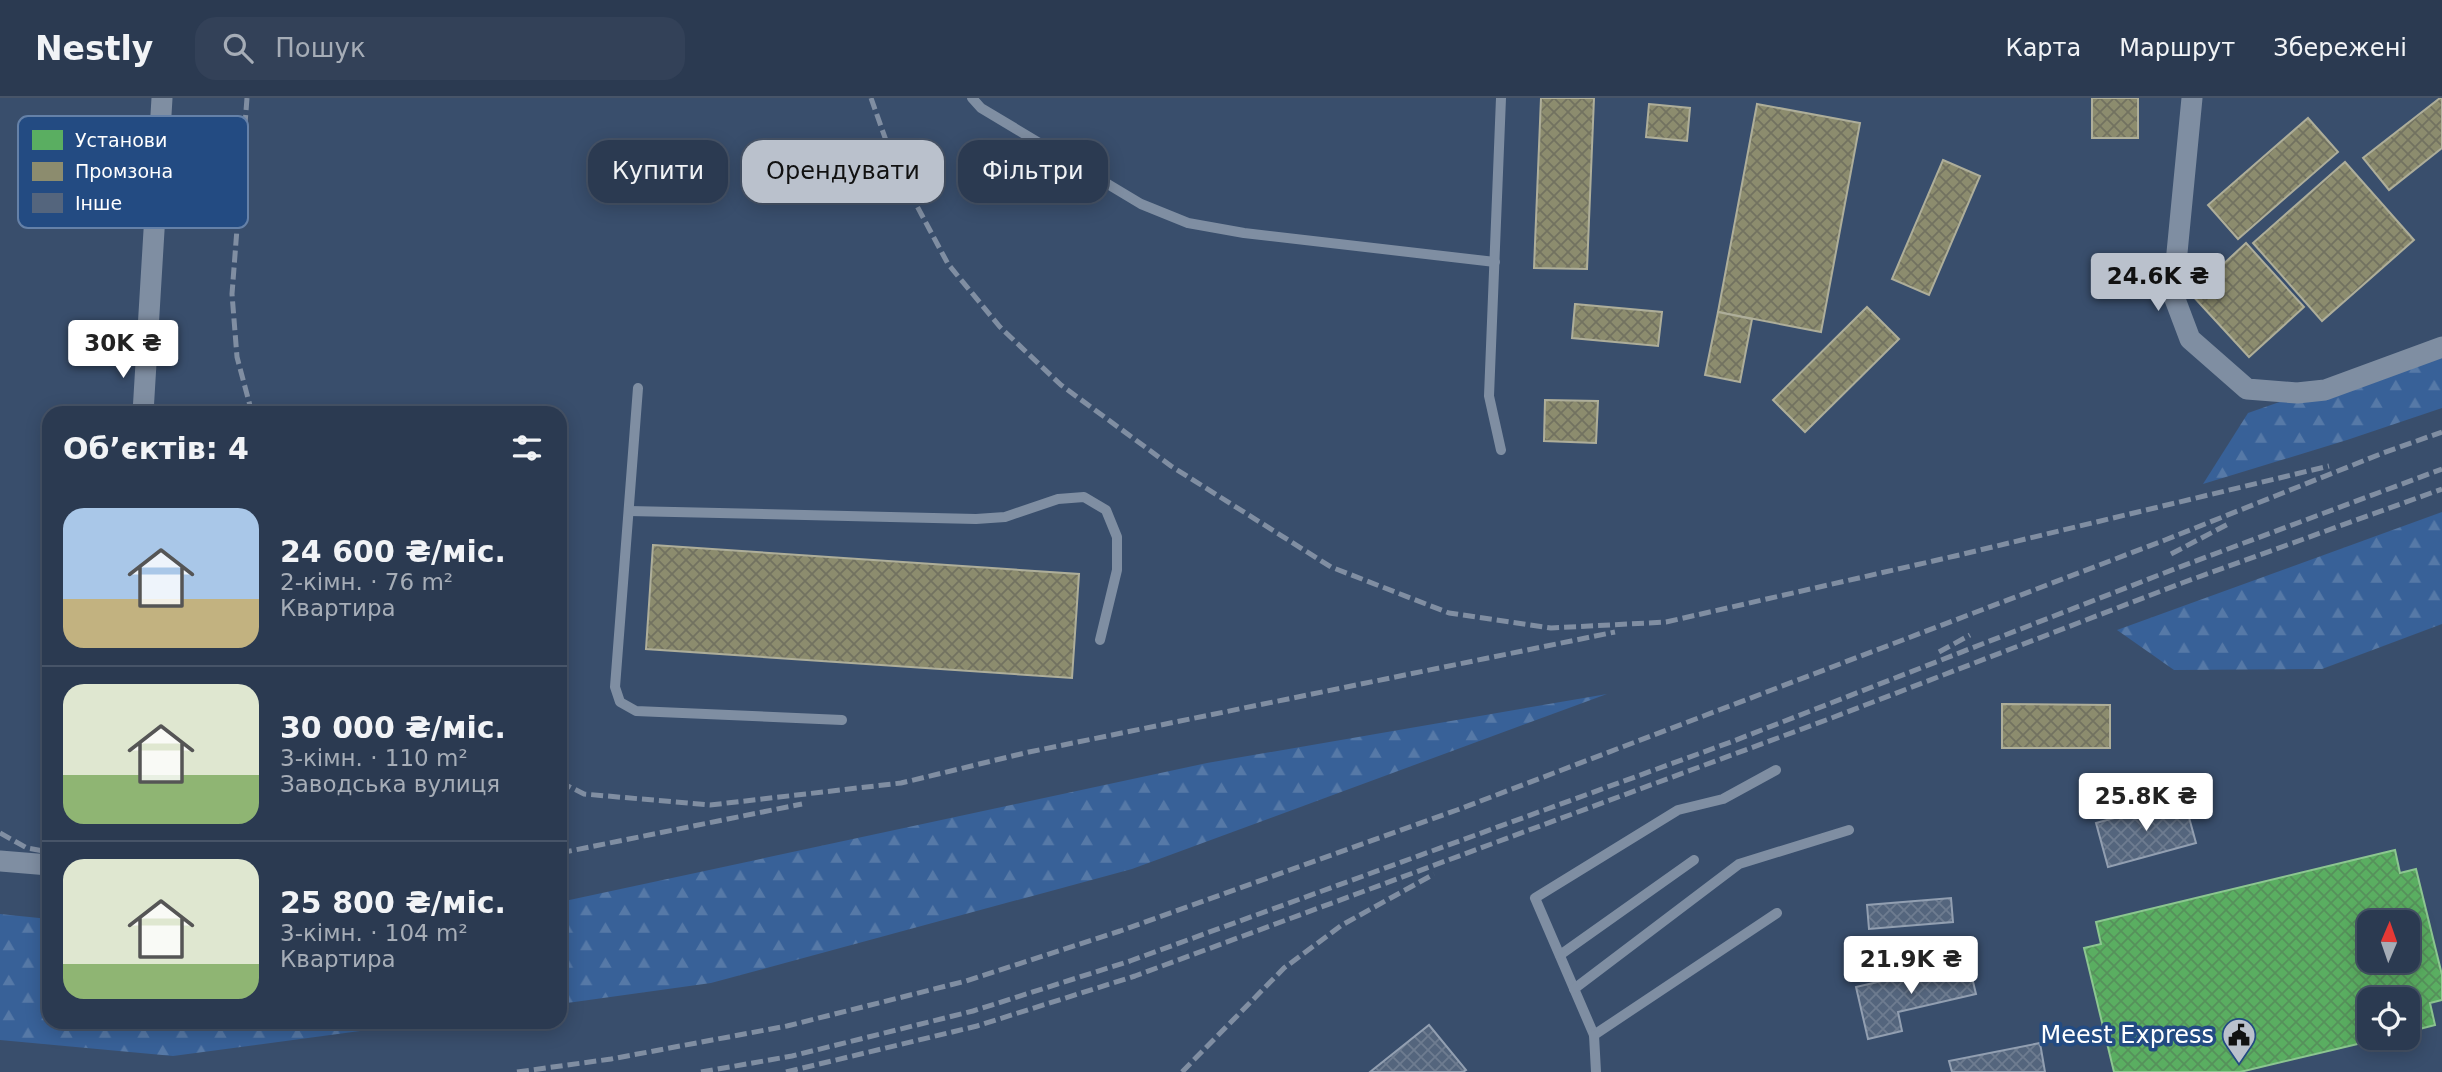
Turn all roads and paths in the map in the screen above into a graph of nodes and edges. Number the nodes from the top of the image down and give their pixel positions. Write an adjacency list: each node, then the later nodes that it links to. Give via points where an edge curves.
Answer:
1 (162, 98): 5 (street)
2 (972, 98): 7 (lane, via 981,108 1141,204 1188,223)
3 (1502, 98): 7 (lane)
4 (2192, 98): 8 (street, via 2173,294 2190,339 2247,389 2297,393 2325,390)
5 (161, 116)
6 (154, 228): 10 (street)
7 (1495, 262): 11 (lane, via 1489,396)
8 (2442, 347)
9 (638, 388): 12 (lane)
10 (143, 406)
11 (1501, 450)
12 (629, 511): 13 (lane, via 976,519 1005,517 1058,499 1084,497 1106,510 1117,537 1117,570); 14 (lane, via 615,687 620,702 636,711)
13 (1100, 640)
14 (842, 720)
15 (1776, 770): 21 (lane, via 1723,799 1678,810 1535,898)
16 (1849, 830): 22 (lane, via 1739,864)
17 (1693, 860): 21 (lane)
18 (0, 861): 19 (street)
19 (42, 864)
20 (1777, 913): 23 (lane)
21 (1560, 955): 22 (lane)
22 (1574, 989): 23 (lane)
23 (1594, 1035): 24 (lane)
24 (1596, 1072)

